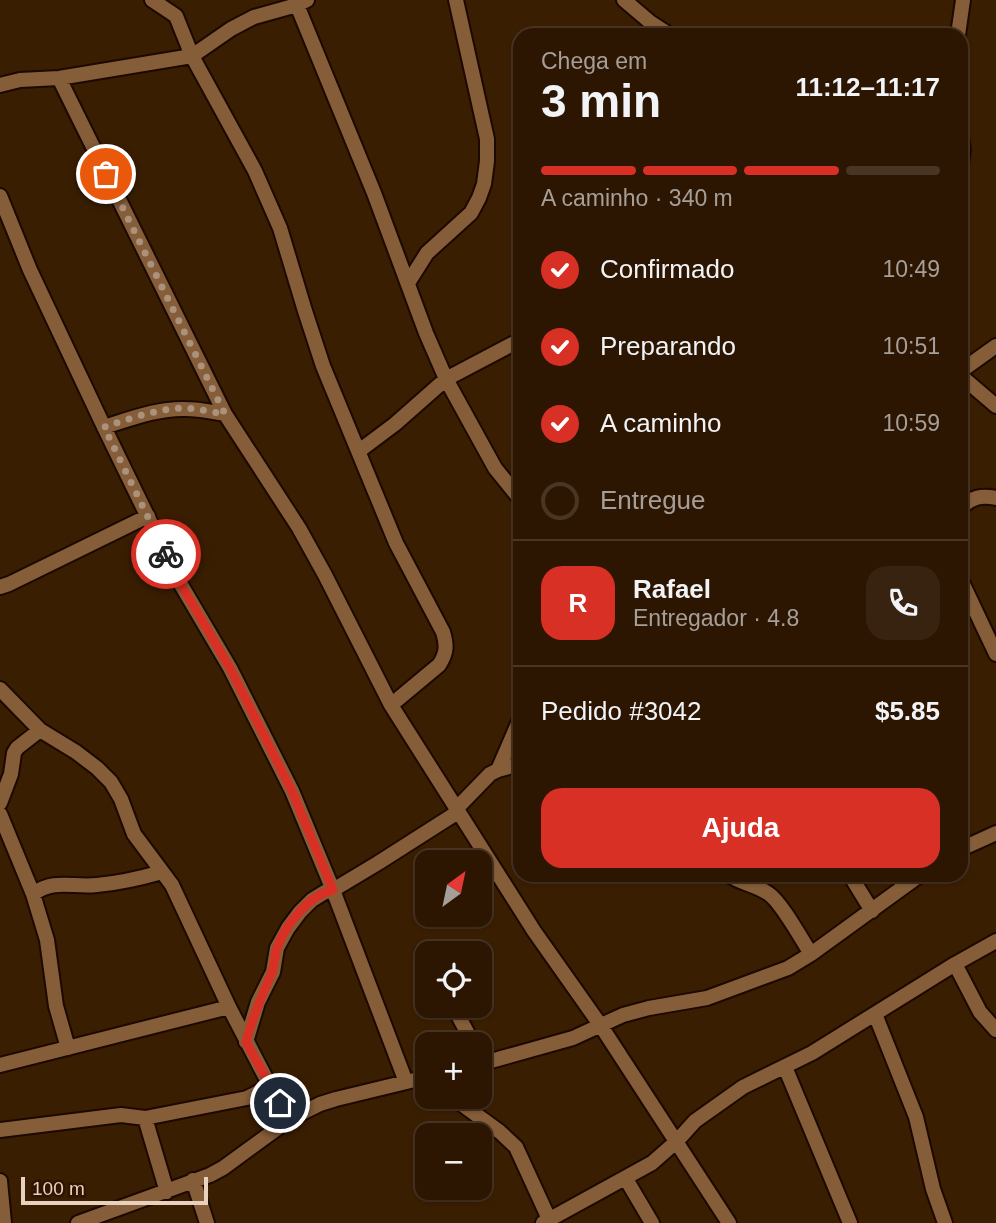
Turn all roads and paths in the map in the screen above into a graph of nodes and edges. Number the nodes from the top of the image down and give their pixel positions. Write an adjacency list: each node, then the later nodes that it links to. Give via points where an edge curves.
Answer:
1 (152, 0): 8 (street, via 176,16)
2 (456, 0): 12 (street, via 487,139 484,184 471,213 427,253)
3 (624, 0): 6 (street)
4 (963, 0): 7 (street)
5 (302, 2): 8 (street, via 254,17); 12 (street)
6 (659, 28)
7 (959, 28)
8 (192, 56): 9 (street); 21 (street, via 255,171 280,228 323,366)
9 (59, 78): 10 (street); 19 (street)
10 (0, 85)
11 (0, 196): 20 (street)
12 (408, 283): 16 (street)
13 (513, 344): 16 (street)
14 (996, 346): 15 (street)
15 (968, 368)
16 (446, 379): 21 (street); 22 (street, via 495,468)
17 (968, 380): 18 (street)
18 (996, 406)
19 (225, 414): 20 (street, via 167,410); 30 (street, via 299,528)
20 (104, 427): 25 (street)
21 (359, 451): 30 (street, via 396,543 447,644 439,665)
22 (513, 490)
23 (996, 498): 24 (street, via 984,495)
24 (968, 501)
25 (148, 516): 26 (street); 44 (street, via 286,779)
26 (0, 587)
27 (968, 595): 28 (street)
28 (996, 654)
29 (0, 689): 31 (street)
30 (391, 705): 36 (street)
31 (40, 730): 35 (street, via 17,748); 40 (street, via 76,752 111,782 134,834)
32 (513, 735): 34 (street)
33 (513, 766): 34 (street)
34 (498, 770): 36 (street)
35 (0, 803)
36 (457, 810): 44 (street); 52 (street)
37 (0, 814): 45 (street)
38 (996, 833): 39 (street)
39 (968, 846)
40 (162, 872): 45 (street, via 93,886 52,885); 50 (street)
41 (741, 882): 48 (street, via 773,896)
42 (854, 882): 46 (street)
43 (911, 882): 46 (street)
44 (333, 890): 54 (street, via 312,900 288,928); 60 (street)
45 (33, 894): 55 (street)
46 (872, 911): 48 (street)
47 (996, 941): 49 (street)
48 (811, 954): 52 (street, via 788,968 707,998 649,1008)
49 (955, 964): 51 (street); 53 (street, via 980,1012)
50 (229, 1007): 54 (street); 55 (street)
51 (875, 1014): 58 (street); 80 (street, via 916,1117)
52 (601, 1026): 56 (street, via 573,1038); 65 (street)
53 (996, 1031)
54 (246, 1042): 61 (street)
55 (68, 1048): 57 (street)
56 (492, 1057)
57 (0, 1065)
58 (785, 1067): 66 (street, via 743,1087); 79 (street)
59 (415, 1080): 60 (street)
60 (406, 1082): 64 (street, via 336,1099)
61 (270, 1086): 63 (street, via 247,1098); 64 (street)
62 (468, 1109): 73 (street, via 516,1147)
63 (145, 1118): 67 (street, via 121,1115); 72 (street)
64 (290, 1119): 70 (street, via 223,1168)
65 (662, 1119): 66 (street); 68 (street)
66 (695, 1122): 68 (street)
67 (0, 1130)
68 (677, 1141): 69 (street); 78 (street)
69 (626, 1179): 73 (street); 77 (street)
70 (193, 1180): 72 (street); 76 (street)
71 (0, 1181): 74 (street)
72 (167, 1192): 75 (street)
73 (546, 1221)
74 (4, 1223)
75 (78, 1223)
76 (207, 1223)
77 (652, 1223)
78 (729, 1223)
79 (850, 1223)
80 (945, 1223)

